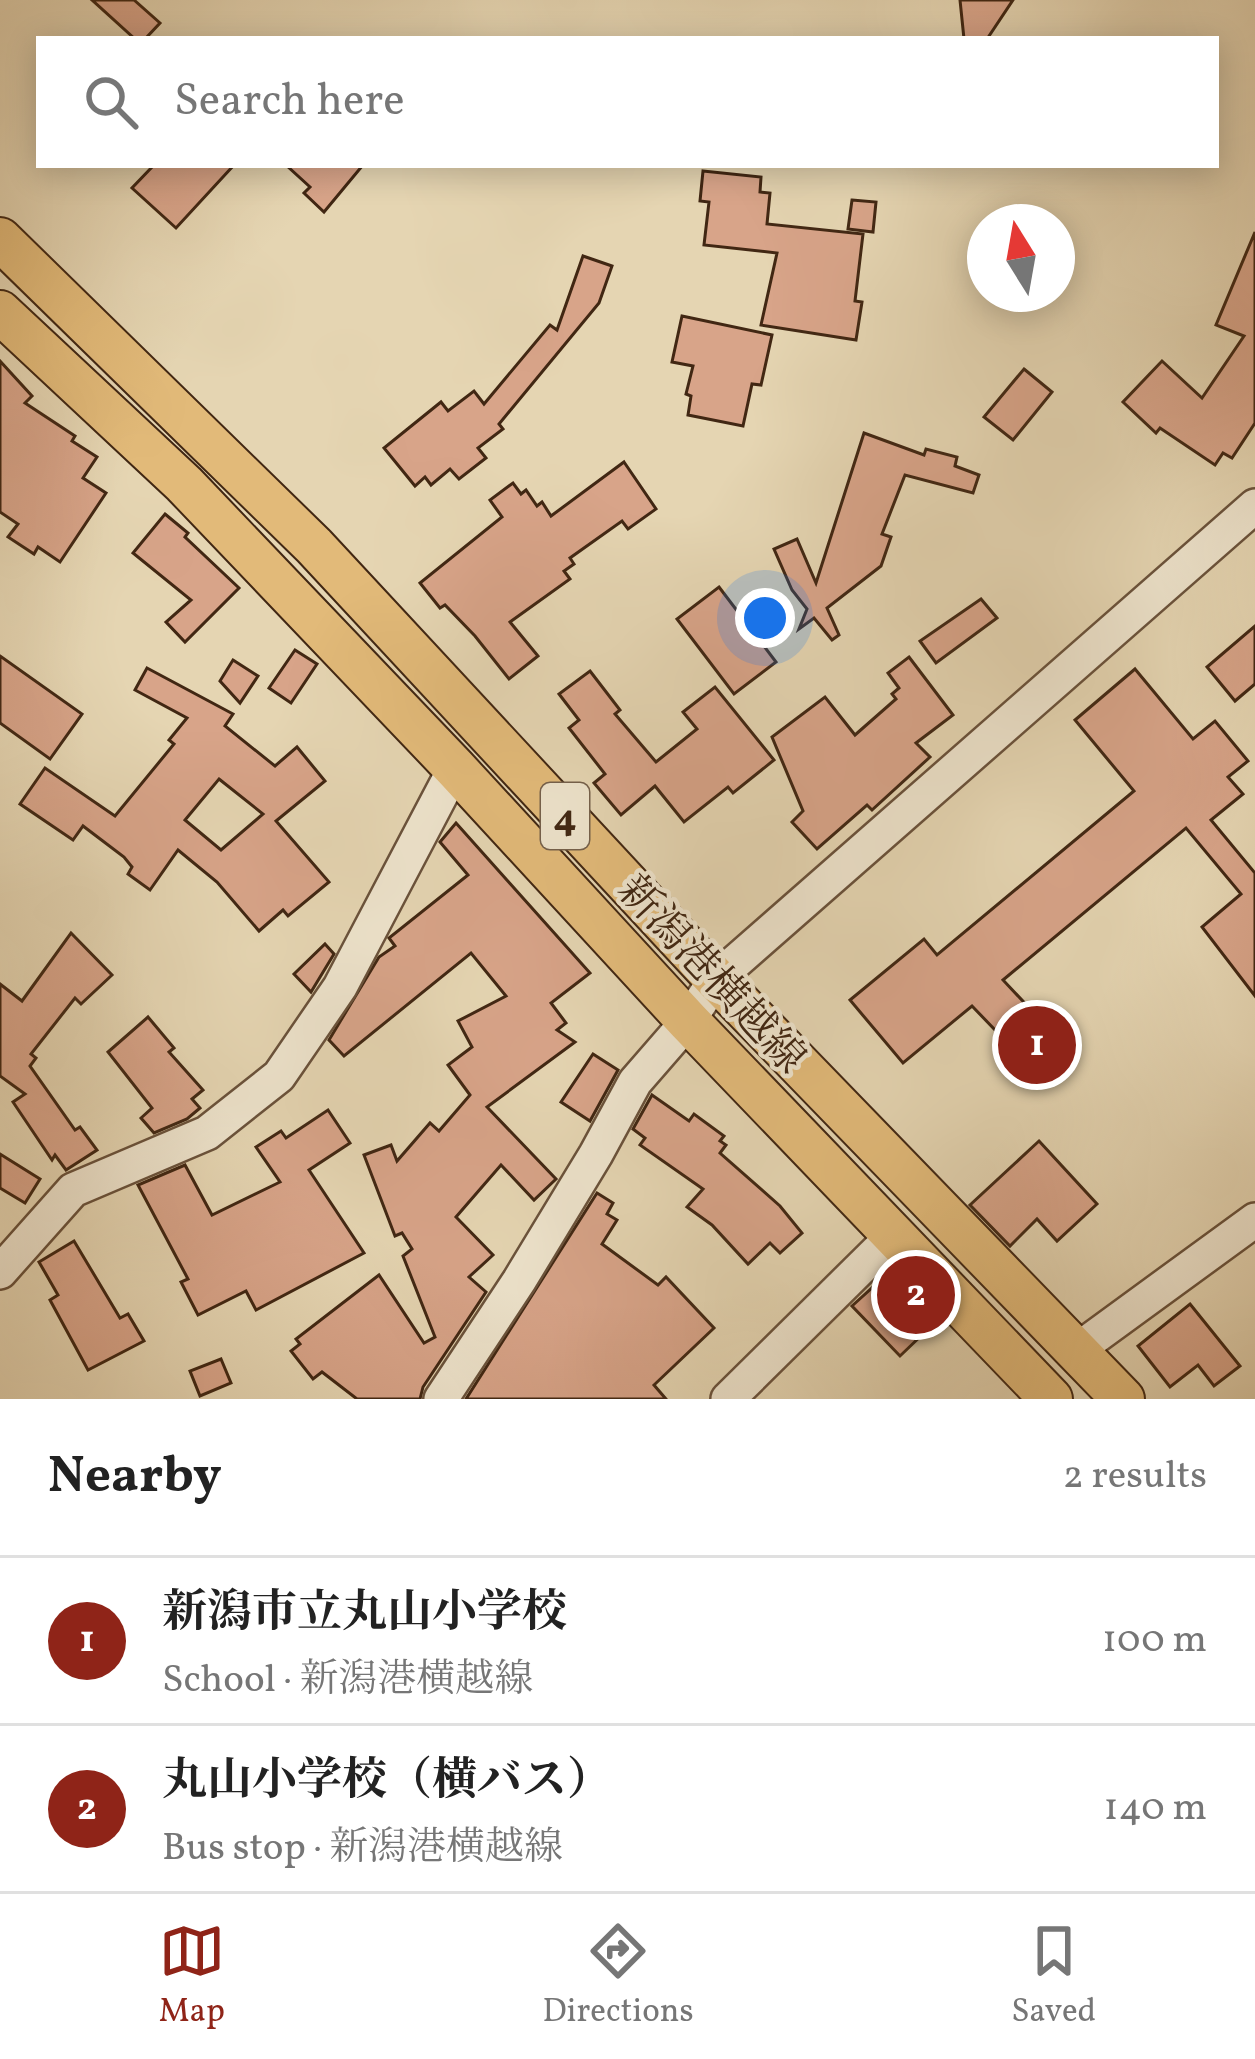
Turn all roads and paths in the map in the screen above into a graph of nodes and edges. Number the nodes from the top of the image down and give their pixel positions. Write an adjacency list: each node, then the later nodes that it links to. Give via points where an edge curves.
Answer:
1 (0, 239): 5 (main road, 新潟港横越線 / 4, via 314,546)
2 (0, 311): 4 (main road, 新潟港横越線 / 4, via 184,484)
3 (1255, 506): 5 (street)
4 (455, 768): 6 (main road, 新潟港横越線 / 4); 9 (street, via 340,987 279,1076 207,1133 73,1190)
5 (716, 979): 6 (street); 10 (main road, 新潟港横越線 / 4)
6 (688, 1021): 8 (main road, 新潟港横越線 / 4); 11 (street, via 634,1082)
7 (1255, 1220): 10 (street)
8 (894, 1235): 12 (street); 13 (main road, 新潟港横越線 / 4)
9 (0, 1272)
10 (1077, 1350): 14 (main road, 新潟港横越線 / 4)
11 (441, 1399)
12 (728, 1399)
13 (1051, 1399)
14 (1123, 1399)

